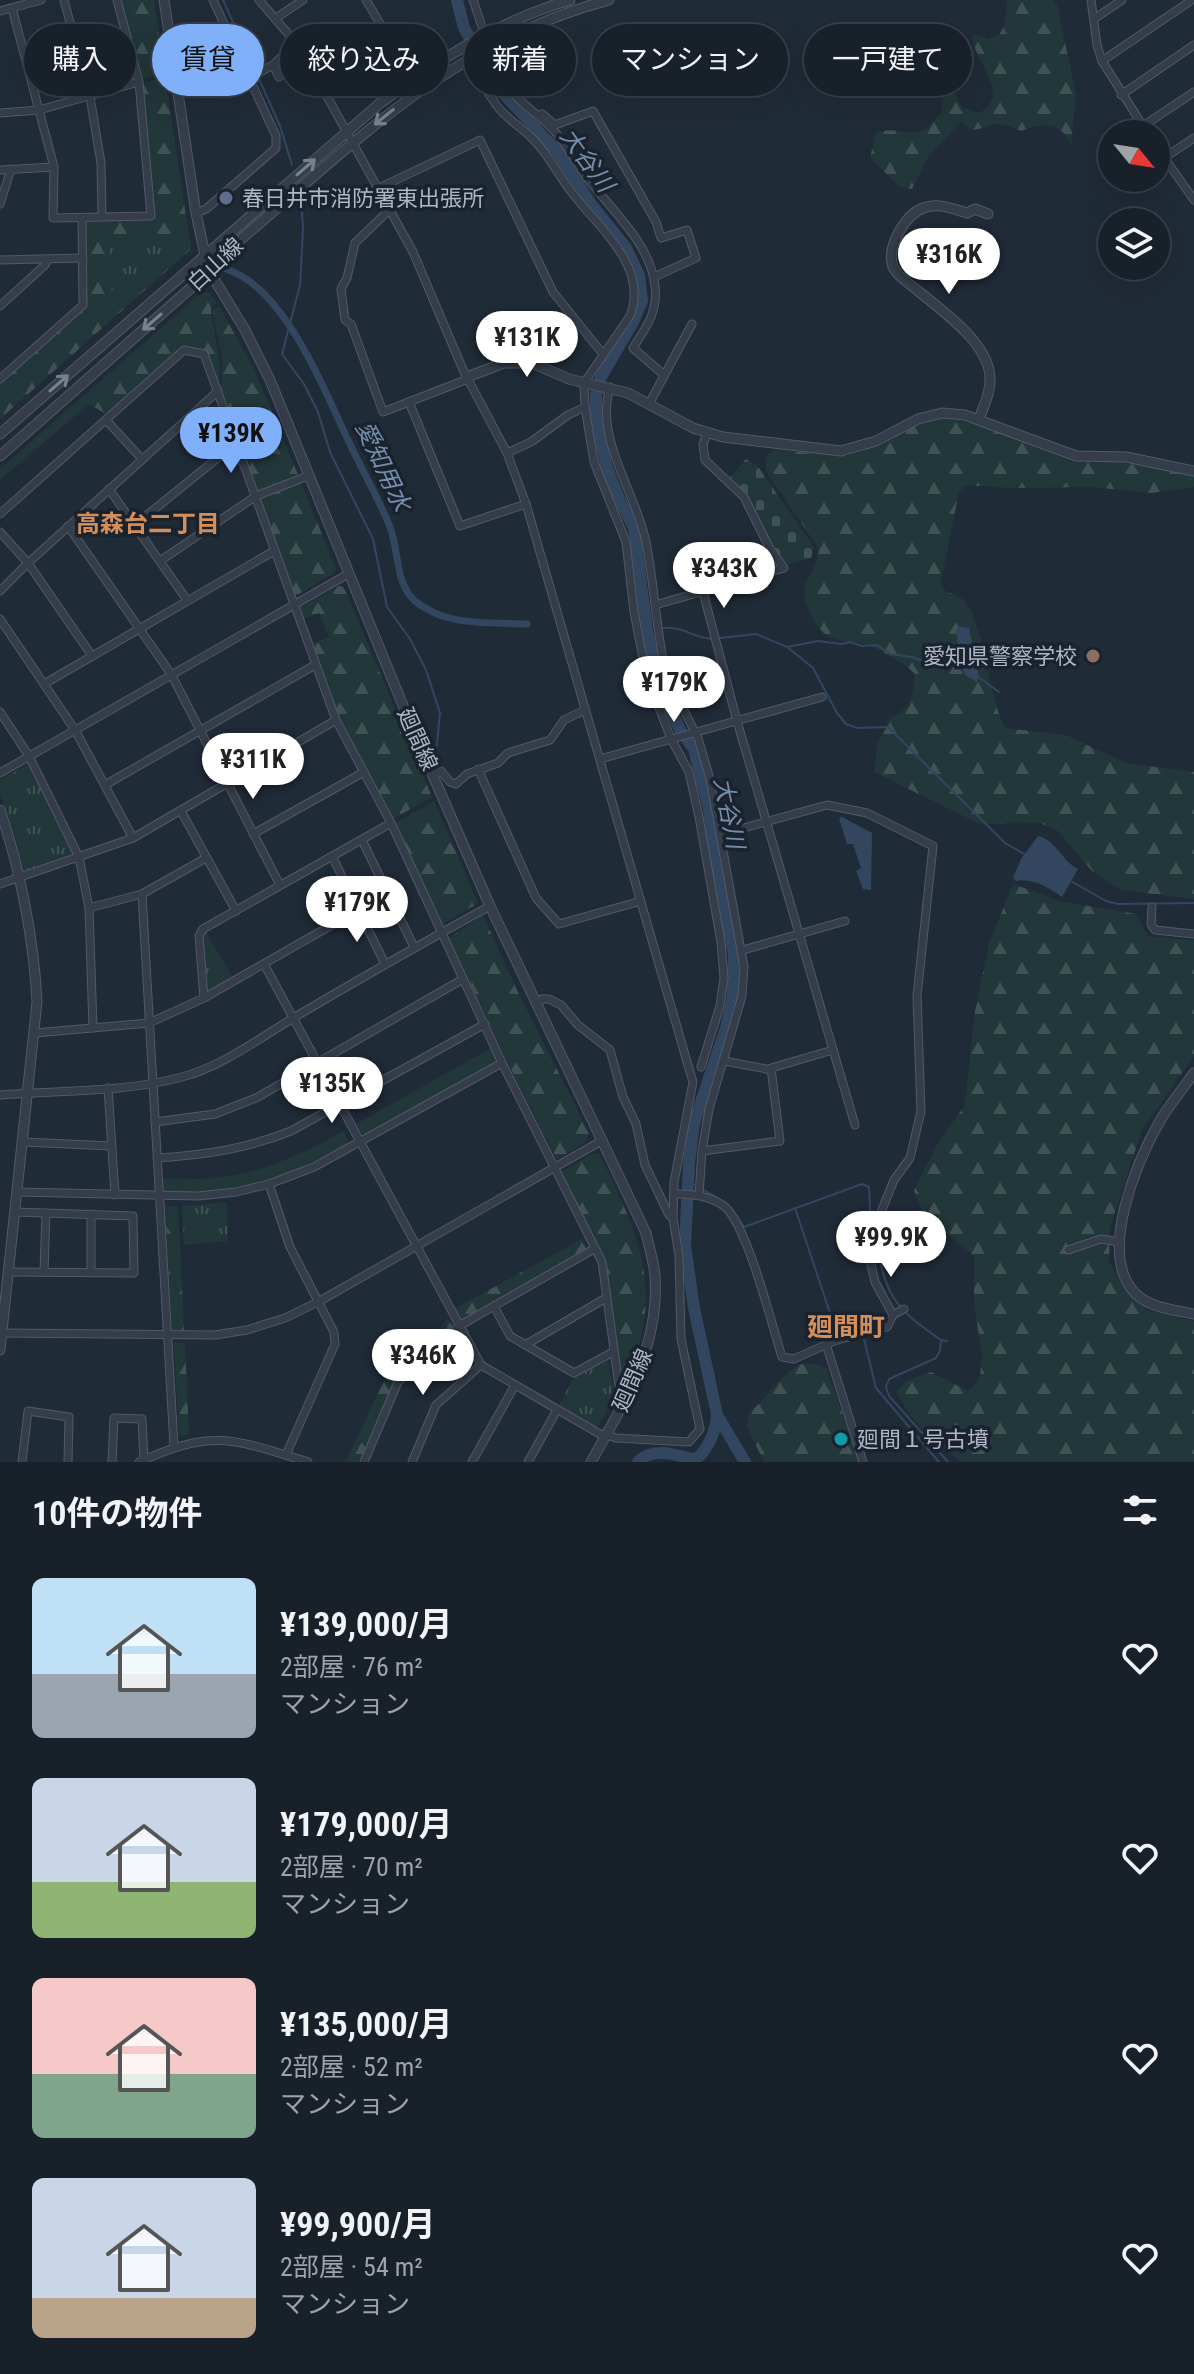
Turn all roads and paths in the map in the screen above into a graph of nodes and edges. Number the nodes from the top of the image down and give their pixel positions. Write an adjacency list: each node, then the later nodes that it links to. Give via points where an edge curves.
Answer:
1 (41, 0): 15 (street)
2 (64, 0): 42 (street)
3 (117, 0): 33 (street)
4 (164, 0): 19 (street, 廻間線)
5 (213, 0): 20 (street)
6 (259, 0): 17 (street)
7 (303, 0): 17 (street)
8 (366, 0): 22 (street)
9 (473, 0): 23 (street)
10 (570, 0): 24 (street, 白山線)
11 (609, 0): 25 (street, 白山線)
12 (1091, 0): 18 (street)
13 (1122, 0): 18 (street)
14 (1192, 0): 29 (street)
15 (12, 8): 16 (street); 44 (street)
16 (0, 11)
17 (276, 18): 21 (street)
18 (1094, 19): 29 (street)
19 (168, 24)
20 (224, 24)
21 (281, 24)
22 (380, 24)
23 (480, 24)
24 (512, 24)
25 (537, 24)
26 (1194, 45): 35 (street)
27 (280, 58): 30 (street)
28 (464, 61): 50 (street, 白山線, one-way to 50)
29 (1102, 61): 35 (street)
30 (273, 65): 31 (street); 32 (street)
31 (264, 70)
32 (279, 77)
33 (139, 82): 42 (street); 63 (street, via 151,216)
34 (1194, 92): 47 (street)
35 (1121, 95): 46 (street)
36 (178, 96): 61 (street, 廻間線)
37 (262, 96): 61 (street, via 276,148)
38 (326, 96): 48 (street)
39 (392, 96): 48 (street, 白山線)
40 (491, 96): 73 (street, via 536,142 631,272 635,304)
41 (515, 96): 43 (street)
42 (90, 97): 44 (street); 63 (street, via 101,163)
43 (526, 106): 70 (street, via 555,131 627,227); 70 (street, via 555,125 593,111 661,238 687,230 696,258)
44 (39, 110): 45 (street); 53 (street)
45 (0, 113)
46 (1138, 120)
47 (1158, 120)
48 (346, 132): 50 (street); 65 (street, 白山線, one-way to 48)
49 (1194, 138): 51 (street)
50 (353, 142): 57 (street); 69 (street, 白山線)
51 (1170, 154)
52 (1170, 165): 56 (street)
53 (54, 167): 54 (street); 64 (street, via 53,218)
54 (11, 169): 55 (street); 59 (street)
55 (0, 170)
56 (1190, 187): 58 (street)
57 (379, 188): 60 (street); 73 (street, via 480,140 553,292)
58 (1194, 200)
59 (0, 204)
60 (390, 209): 75 (street); 80 (street, via 355,243 341,293 345,320 351,324 383,412)
61 (196, 213): 65 (street, 廻間線)
62 (988, 214): 83 (street, via 925,207 907,220 892,252 901,277 970,336 984,355 990,378)
63 (102, 217): 64 (street)
64 (82, 218): 66 (street)
65 (204, 254): 69 (street, 廻間線); 85 (street, 白山線, one-way to 65)
66 (83, 258): 67 (street); 76 (street, via 83,305)
67 (48, 259): 68 (street); 71 (street)
68 (0, 260)
69 (208, 269): 89 (street, 白山線, one-way to 89); 92 (street, 廻間線, via 270,380)
70 (654, 277): 74 (street, via 653,316 633,348)
71 (0, 306)
72 (692, 324): 74 (street)
73 (602, 353): 77 (street)
74 (664, 375): 81 (street)
75 (468, 378): 77 (street, via 517,361); 80 (street); 88 (street)
76 (0, 379)
77 (584, 383): 78 (street); 82 (street)
78 (608, 387): 81 (street); 108 (street, via 608,428 640,514)
79 (218, 391): 84 (street, via 204,354 184,350); 87 (street); 90 (street)
80 (409, 402): 95 (street, via 460,526)
81 (650, 402): 86 (street)
82 (585, 407): 88 (street); 123 (street, via 594,462 626,542 646,674)
83 (979, 419): 86 (street, via 942,413 841,451); 91 (street, via 1076,456 1126,457)
84 (106, 420): 90 (street); 96 (street)
85 (0, 434)
86 (707, 434): 105 (street, via 705,460 744,497 784,568)
87 (236, 443): 94 (street); 97 (street)
88 (507, 453): 95 (street)
89 (0, 456)
90 (142, 459): 93 (street)
91 (1194, 471)
92 (308, 476): 94 (street); 103 (street, 廻間線)
93 (109, 489): 97 (street); 98 (street)
94 (256, 496): 100 (street); 101 (street)
95 (526, 504): 116 (street)
96 (0, 514)
97 (135, 525): 101 (street)
98 (68, 526): 102 (street); 110 (street)
99 (0, 532): 102 (street)
100 (274, 551): 106 (street); 107 (street)
101 (160, 561): 106 (street)
102 (28, 563): 104 (street); 111 (street)
103 (348, 574): 107 (street); 129 (street, 廻間線)
104 (0, 591)
105 (703, 592): 108 (street); 119 (street)
106 (187, 600): 110 (street)
107 (293, 604): 112 (street); 113 (street)
108 (655, 605): 122 (street, via 664,665)
109 (0, 619): 114 (street)
110 (140, 628): 111 (street); 113 (street)
111 (92, 656): 114 (street)
112 (315, 665): 118 (street); 121 (street)
113 (171, 674): 120 (street); 121 (street)
114 (44, 684): 120 (street)
115 (822, 697): 119 (street)
116 (585, 710): 125 (street); 126 (street, via 564,720 550,740)
117 (0, 712): 124 (street)
118 (336, 720): 127 (street); 130 (street)
119 (737, 721): 122 (street); 134 (street)
120 (75, 730): 124 (street); 131 (street)
121 (200, 731): 130 (street); 131 (street)
122 (696, 733): 123 (street); 137 (street)
123 (673, 739): 125 (street); 173 (street, via 695,796 723,959 720,1006)
124 (29, 756): 128 (street); 141 (street)
125 (600, 759): 147 (street)
126 (478, 769): 129 (street, via 456,784 441,771); 147 (street, via 536,898 559,924)
127 (364, 772): 135 (street); 136 (street)
128 (0, 773)
129 (433, 773): 148 (street, 廻間線)
130 (226, 783): 133 (street); 136 (street)
131 (105, 785): 138 (street)
132 (0, 810): 143 (street)
133 (181, 811): 138 (street); 142 (street)
134 (767, 822): 137 (street); 155 (street); 217 (street, via 827,805 856,809 933,846 917,996 921,1111 910,1158 894,1180 867,1247 875,1282 899,1312 887,1327)
135 (391, 823): 139 (street); 154 (street)
136 (253, 834): 145 (street)
137 (722, 834): 158 (street)
138 (133, 838): 141 (street)
139 (362, 840): 140 (street); 157 (street)
140 (332, 856): 145 (street); 151 (street)
141 (79, 857): 143 (street); 150 (street)
142 (206, 858): 146 (street); 152 (street)
143 (18, 878): 144 (street); 168 (street, via 35,967)
144 (0, 884)
145 (280, 885): 152 (street)
146 (142, 894): 150 (street); 165 (street)
147 (641, 901): 175 (street)
148 (490, 906): 154 (street); 163 (street, 廻間線)
149 (1152, 907): 156 (street, via 1155,930)
150 (89, 908): 167 (street)
151 (358, 910): 159 (street); 160 (street)
152 (236, 911): 162 (street, via 199,936)
153 (845, 921): 155 (street)
154 (442, 932): 157 (street); 161 (street)
155 (800, 934): 158 (street); 169 (street)
156 (1194, 934)
157 (414, 947): 160 (street)
158 (743, 950): 170 (street, via 742,996)
159 (264, 964): 162 (street); 164 (street)
160 (385, 964): 164 (street)
161 (463, 979): 166 (street); 171 (street)
162 (204, 998): 165 (street)
163 (535, 1003): 185 (street, 廻間線); 201 (street, via 549,999 561,1005 610,1050 645,1165)
164 (294, 1018): 171 (street); 178 (street, via 207,1067)
165 (149, 1023): 167 (street); 178 (street)
166 (485, 1024): 172 (street); 182 (street)
167 (93, 1028): 168 (street)
168 (35, 1033): 180 (street)
169 (833, 1050): 174 (street); 184 (street)
170 (724, 1061): 174 (street); 177 (street)
171 (317, 1062): 182 (street); 183 (street, via 237,1107)
172 (502, 1063): 187 (street); 191 (street)
173 (701, 1067): 175 (street); 177 (street)
174 (772, 1070): 189 (street, via 780,1141)
175 (690, 1072): 194 (street, via 693,1082 674,1182)
176 (1194, 1073): 202 (street, via 1149,1143 1128,1196)
177 (721, 1074): 189 (street)
178 (153, 1083): 179 (street); 183 (street)
179 (108, 1088): 180 (street); 188 (street)
180 (29, 1092): 181 (street); 186 (street)
181 (0, 1095)
182 (339, 1103): 187 (street); 190 (street, via 265,1141 206,1155)
183 (155, 1122): 190 (street)
184 (855, 1125)
185 (603, 1140): 191 (street); 223 (street, 廻間線, via 646,1233 655,1275 648,1349)
186 (23, 1142): 188 (street); 193 (street)
187 (360, 1142): 192 (street); 203 (street)
188 (111, 1146): 195 (street)
189 (702, 1151): 196 (street)
190 (157, 1158): 197 (street)
191 (554, 1168): 203 (street); 204 (street)
192 (269, 1184): 197 (street, via 236,1192); 211 (street, via 290,1247)
193 (17, 1192): 195 (street); 198 (street)
194 (679, 1194): 196 (street); 201 (street)
195 (115, 1195): 197 (street)
196 (699, 1195): 217 (street, via 725,1207 740,1230 782,1357 794,1359)
197 (158, 1197): 216 (street)
198 (15, 1212): 199 (street); 205 (street)
199 (46, 1213): 200 (street); 208 (street)
200 (91, 1214): 209 (street); 209 (street, via 133,1216 134,1273)
201 (673, 1218): 225 (street, via 679,1244 681,1339 700,1429 689,1442)
202 (1119, 1242): 206 (street, via 1101,1239); 213 (street, via 1123,1276 1136,1294 1164,1308)
203 (415, 1246): 211 (street); 214 (street)
204 (594, 1249): 210 (street, via 602,1262); 212 (street)
205 (5, 1250): 207 (street)
206 (1068, 1250)
207 (8, 1272): 208 (street); 215 (street)
208 (44, 1272): 209 (street)
209 (91, 1273)
210 (606, 1298): 218 (street); 220 (street)
211 (318, 1302): 216 (street, via 247,1330); 227 (street, via 335,1344)
212 (494, 1306): 214 (street); 218 (street, via 510,1336)
213 (1194, 1314)
214 (459, 1326): 221 (street); 233 (street, via 398,1382)
215 (2, 1333): 216 (street); 219 (street)
216 (167, 1336): 226 (street)
217 (826, 1344): 238 (street)
218 (525, 1345): 220 (street, via 574,1373)
219 (0, 1350)
220 (613, 1352): 223 (street, via 619,1386)
221 (481, 1365): 222 (street); 234 (street, via 436,1405)
222 (515, 1385): 224 (street); 235 (street)
223 (628, 1396): 225 (street, 廻間線)
224 (557, 1410): 225 (street); 236 (street)
225 (606, 1436): 237 (street, 廻間線)
226 (174, 1446): 227 (street, via 228,1440); 228 (street)
227 (286, 1455): 232 (street)
228 (141, 1461): 231 (street, via 142,1419 114,1418)
229 (22, 1462): 230 (street, via 28,1411 69,1417)
230 (68, 1462)
231 (112, 1462)
232 (308, 1462)
233 (364, 1462)
234 (412, 1462)
235 (472, 1462)
236 (528, 1462)
237 (591, 1462)
238 (863, 1462)

